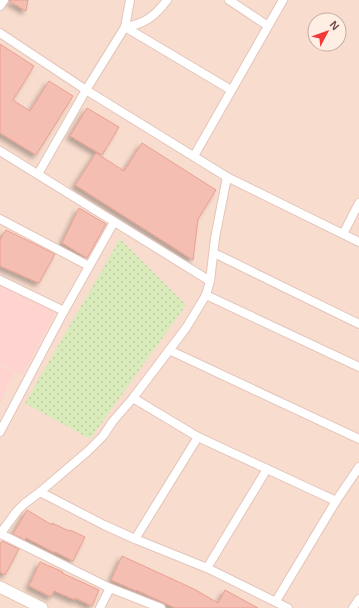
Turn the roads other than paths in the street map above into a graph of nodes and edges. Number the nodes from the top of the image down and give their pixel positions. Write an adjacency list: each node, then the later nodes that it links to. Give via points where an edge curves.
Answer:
1 (4, 0): 6 (street)
2 (130, 0): 8 (street)
3 (167, 0): 8 (street, via 151,18 135,26)
4 (229, 0): 7 (street)
5 (283, 0): 7 (street)
6 (0, 6)
7 (268, 26): 11 (street)
8 (125, 27): 10 (street); 11 (street)
9 (0, 33): 10 (street)
10 (86, 90): 13 (street); 14 (street)
11 (231, 90): 13 (street)
12 (0, 151): 14 (street)
13 (194, 156): 15 (street)
14 (38, 174): 18 (street)
15 (227, 177): 19 (street); 21 (street)
16 (359, 203): 19 (street)
17 (1, 221): 22 (street)
18 (114, 222): 22 (street); 24 (street)
19 (343, 234): 20 (street)
20 (359, 242)
21 (214, 253): 24 (street); 27 (street)
22 (89, 266): 26 (street)
23 (0, 280): 26 (street)
24 (210, 281): 25 (street)
25 (206, 295): 28 (street); 29 (street)
26 (64, 311): 31 (street)
27 (359, 324)
28 (169, 350): 30 (street); 33 (street)
29 (359, 367)
30 (133, 398): 32 (street); 36 (street, via 97,443)
31 (0, 432)
32 (198, 437): 35 (street); 39 (street)
33 (359, 439)
34 (359, 467): 37 (street)
35 (267, 469): 37 (street); 40 (street)
36 (40, 492): 38 (street, via 17,511); 39 (street)
37 (336, 501): 44 (street)
38 (0, 534): 42 (street)
39 (135, 539): 40 (street)
40 (207, 568): 44 (street)
41 (0, 587): 45 (street)
42 (110, 588): 46 (street); 47 (street)
43 (359, 598): 49 (street)
44 (276, 602): 48 (street)
45 (42, 608)
46 (100, 608)
47 (161, 608)
48 (288, 608)
49 (353, 608)

